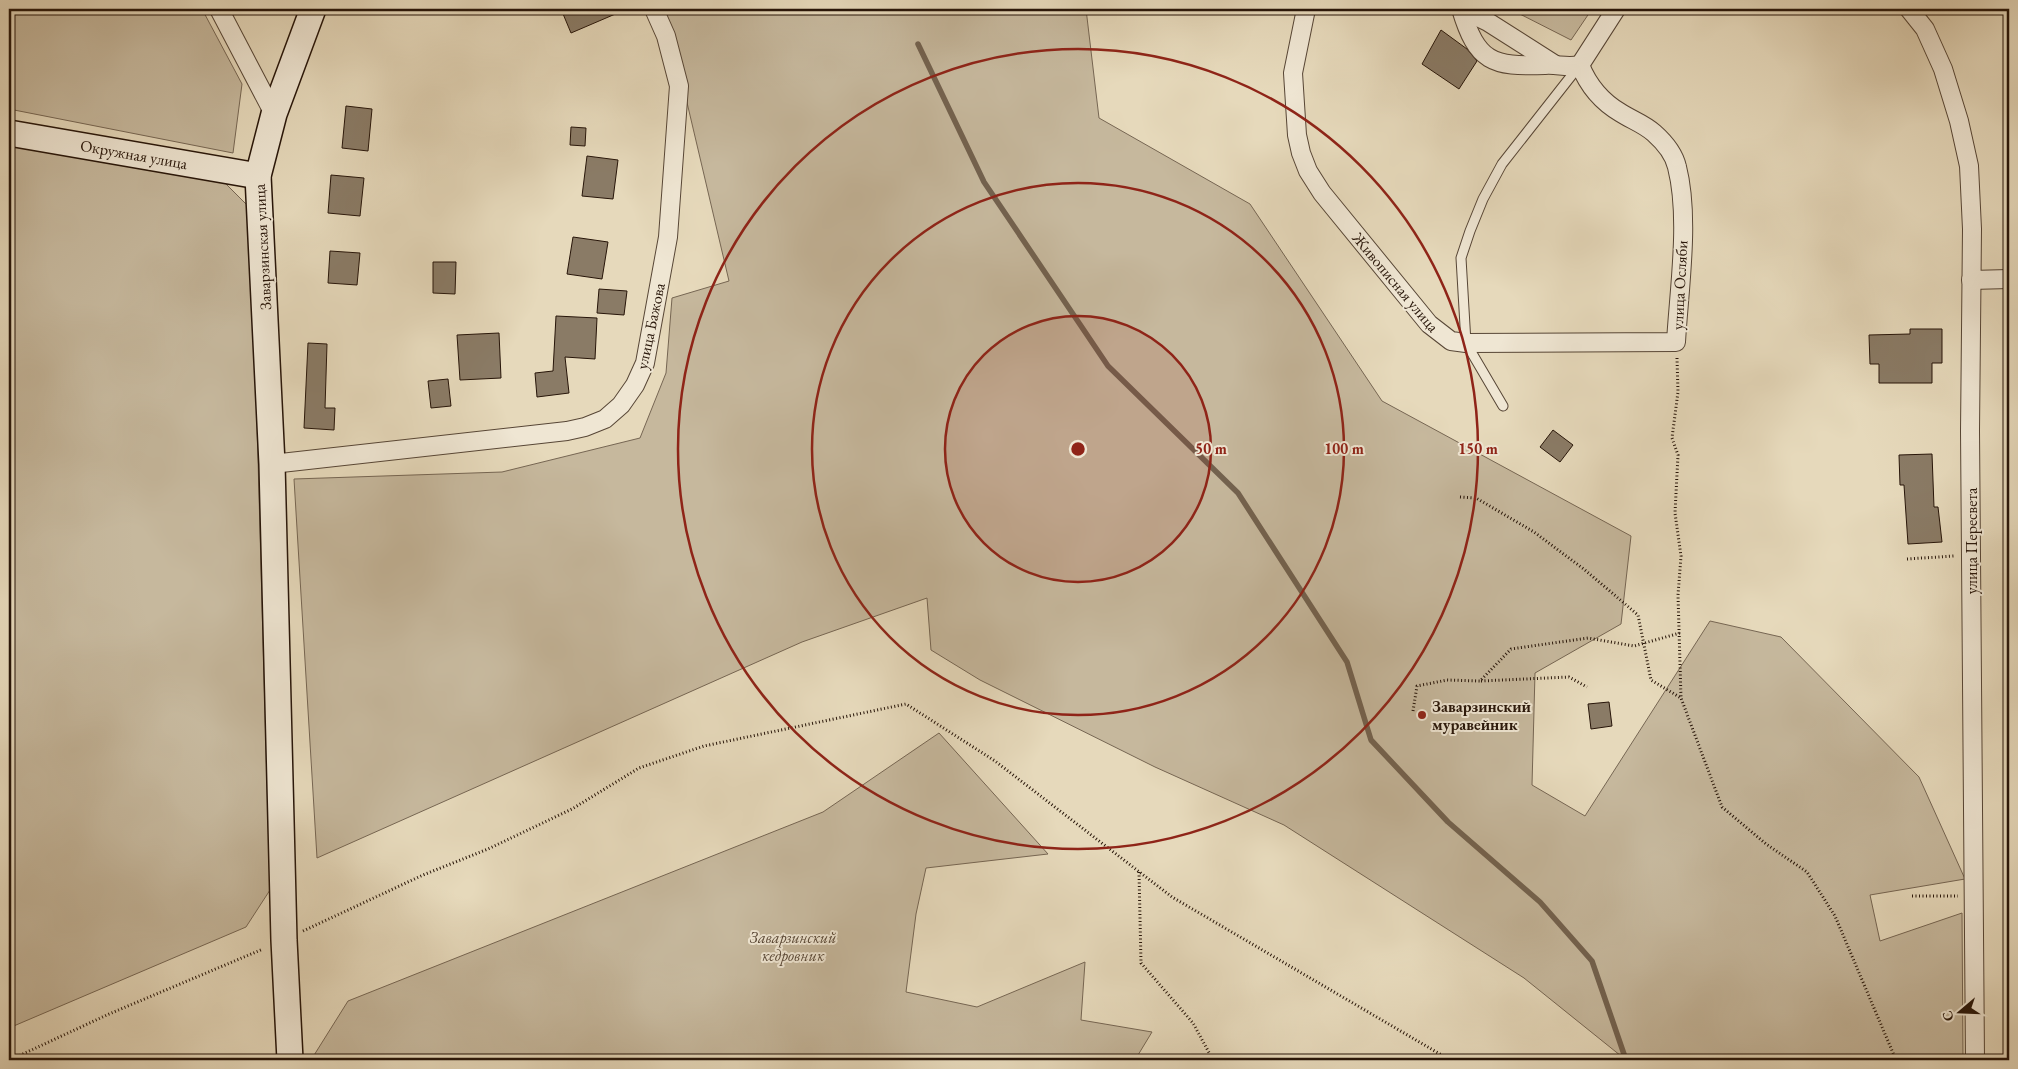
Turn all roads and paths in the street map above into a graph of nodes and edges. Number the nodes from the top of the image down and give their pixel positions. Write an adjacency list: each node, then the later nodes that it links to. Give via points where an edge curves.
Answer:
1 (219, 9): 10 (street)
2 (313, 9): 10 (street, Заварзинская улица)
3 (654, 9): 18 (street, улица Бажова, via 666,36 679,86 668,237 646,363 621,405 605,418 567,431)
4 (1306, 9): 16 (street, Живописная улица, via 1294,74 1297,135 1308,171 1322,193 1429,324 1451,341)
5 (1461, 9): 8 (street, via 1488,22); 8 (street, via 1473,41 1492,60 1523,66)
6 (1616, 9): 9 (street)
7 (1909, 9): 14 (street, улица Пересвета, via 1925,29 1943,69 1959,121 1969,166)
8 (1554, 64): 9 (street)
9 (1580, 65): 15 (street, улица Осляби, via 1584,76 1605,102 1644,124 1670,151 1677,166 1683,214); 16 (lane, via 1502,164 1470,231 1461,258)
10 (274, 114): 12 (street, Заварзинская улица)
11 (9, 133): 12 (street, Окружная улица)
12 (258, 176): 18 (street, Заварзинская улица)
13 (2009, 279): 14 (street)
14 (1971, 280): 20 (street, улица Пересвета)
15 (1676, 342): 16 (street, Живописная улица); 22 (path, улица Осляби, via 1678,392 1672,438 1678,455 1675,513 1681,556 1678,594)
16 (1466, 344): 17 (lane)
17 (1503, 406)
18 (272, 464): 31 (street, Заварзинская улица)
19 (1460, 497): 23 (path, via 1476,498 1534,532 1585,570 1638,615)
20 (1971, 555): 21 (path); 30 (street, улица Пересвета)
21 (1907, 559)
22 (1680, 633): 23 (path); 26 (path, улица Осляби)
23 (1644, 644): 24 (path, via 1634,646 1588,638 1511,650); 26 (path, via 1651,680)
24 (1480, 681): 25 (path, via 1569,677); 27 (path, via 1447,680 1417,686)
25 (1587, 687)
26 (1681, 698): 36 (path, улица Осляби, via 1722,807 1766,844 1807,872 1835,916)
27 (1413, 712)
28 (1139, 871): 31 (path, via 995,761 906,704 704,746 639,768 572,810); 34 (path, via 1141,963 1193,1023); 35 (path, via 1172,896)
29 (1912, 896): 30 (path)
30 (1974, 896): 37 (street, улица Пересвета)
31 (284, 940): 32 (path); 33 (street, Заварзинская улица)
32 (10, 1060)
33 (290, 1060)
34 (1213, 1060)
35 (1450, 1060)
36 (1896, 1060)
37 (1975, 1060)

